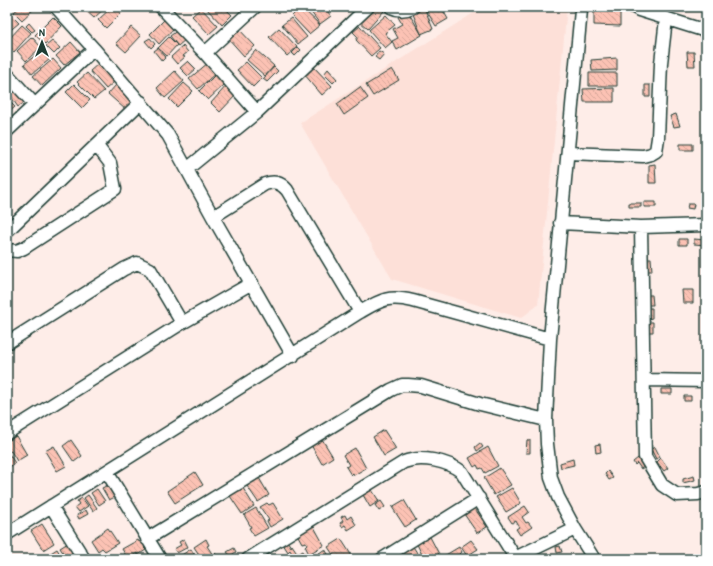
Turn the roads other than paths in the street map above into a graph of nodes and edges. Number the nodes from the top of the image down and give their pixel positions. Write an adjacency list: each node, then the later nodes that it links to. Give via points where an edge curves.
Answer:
1 (56, 7): 11 (street)
2 (161, 7): 12 (street)
3 (255, 7): 12 (street)
4 (368, 7): 16 (street)
5 (391, 7): 6 (street, via 396,10)
6 (413, 7)
7 (583, 7): 19 (street)
8 (634, 7): 9 (street)
9 (666, 19): 10 (street); 19 (street, via 656,151 643,156)
10 (706, 31)
11 (94, 49): 14 (street); 15 (street)
12 (205, 53): 16 (street)
13 (7, 74): 15 (street)
14 (141, 102): 18 (street); 20 (street, via 168,135)
15 (35, 105): 17 (street)
16 (257, 112): 20 (street)
17 (7, 131)
18 (96, 146): 25 (street); 26 (street, via 110,163 115,189 24,248 17,251)
19 (568, 153): 22 (street)
20 (187, 169): 21 (street)
21 (213, 217): 27 (street); 28 (street, via 265,184 277,182 282,185)
22 (560, 223): 24 (street); 30 (street)
23 (706, 225): 24 (street)
24 (641, 227): 33 (street)
25 (7, 231)
26 (7, 250)
27 (252, 283): 29 (street); 32 (street)
28 (360, 312): 30 (street, via 395,297); 32 (street)
29 (182, 322): 31 (street, via 150,269 138,263 124,269); 36 (street)
30 (550, 339): 35 (street)
31 (7, 343)
32 (293, 356): 37 (street)
33 (644, 380): 34 (street); 38 (street, via 645,457 662,485 677,495)
34 (706, 381)
35 (546, 420): 41 (street, via 551,478); 43 (street, via 421,386 402,385)
36 (7, 433)
37 (107, 472): 40 (street); 43 (street)
38 (706, 492)
39 (480, 498): 44 (street); 47 (street, via 458,469 425,458 412,459); 48 (street)
40 (52, 506): 42 (street); 45 (street)
41 (575, 529): 44 (street); 49 (street)
42 (7, 534)
43 (147, 539): 46 (street)
44 (515, 558)
45 (84, 559)
46 (160, 559)
47 (248, 559)
48 (382, 559)
49 (594, 559)

